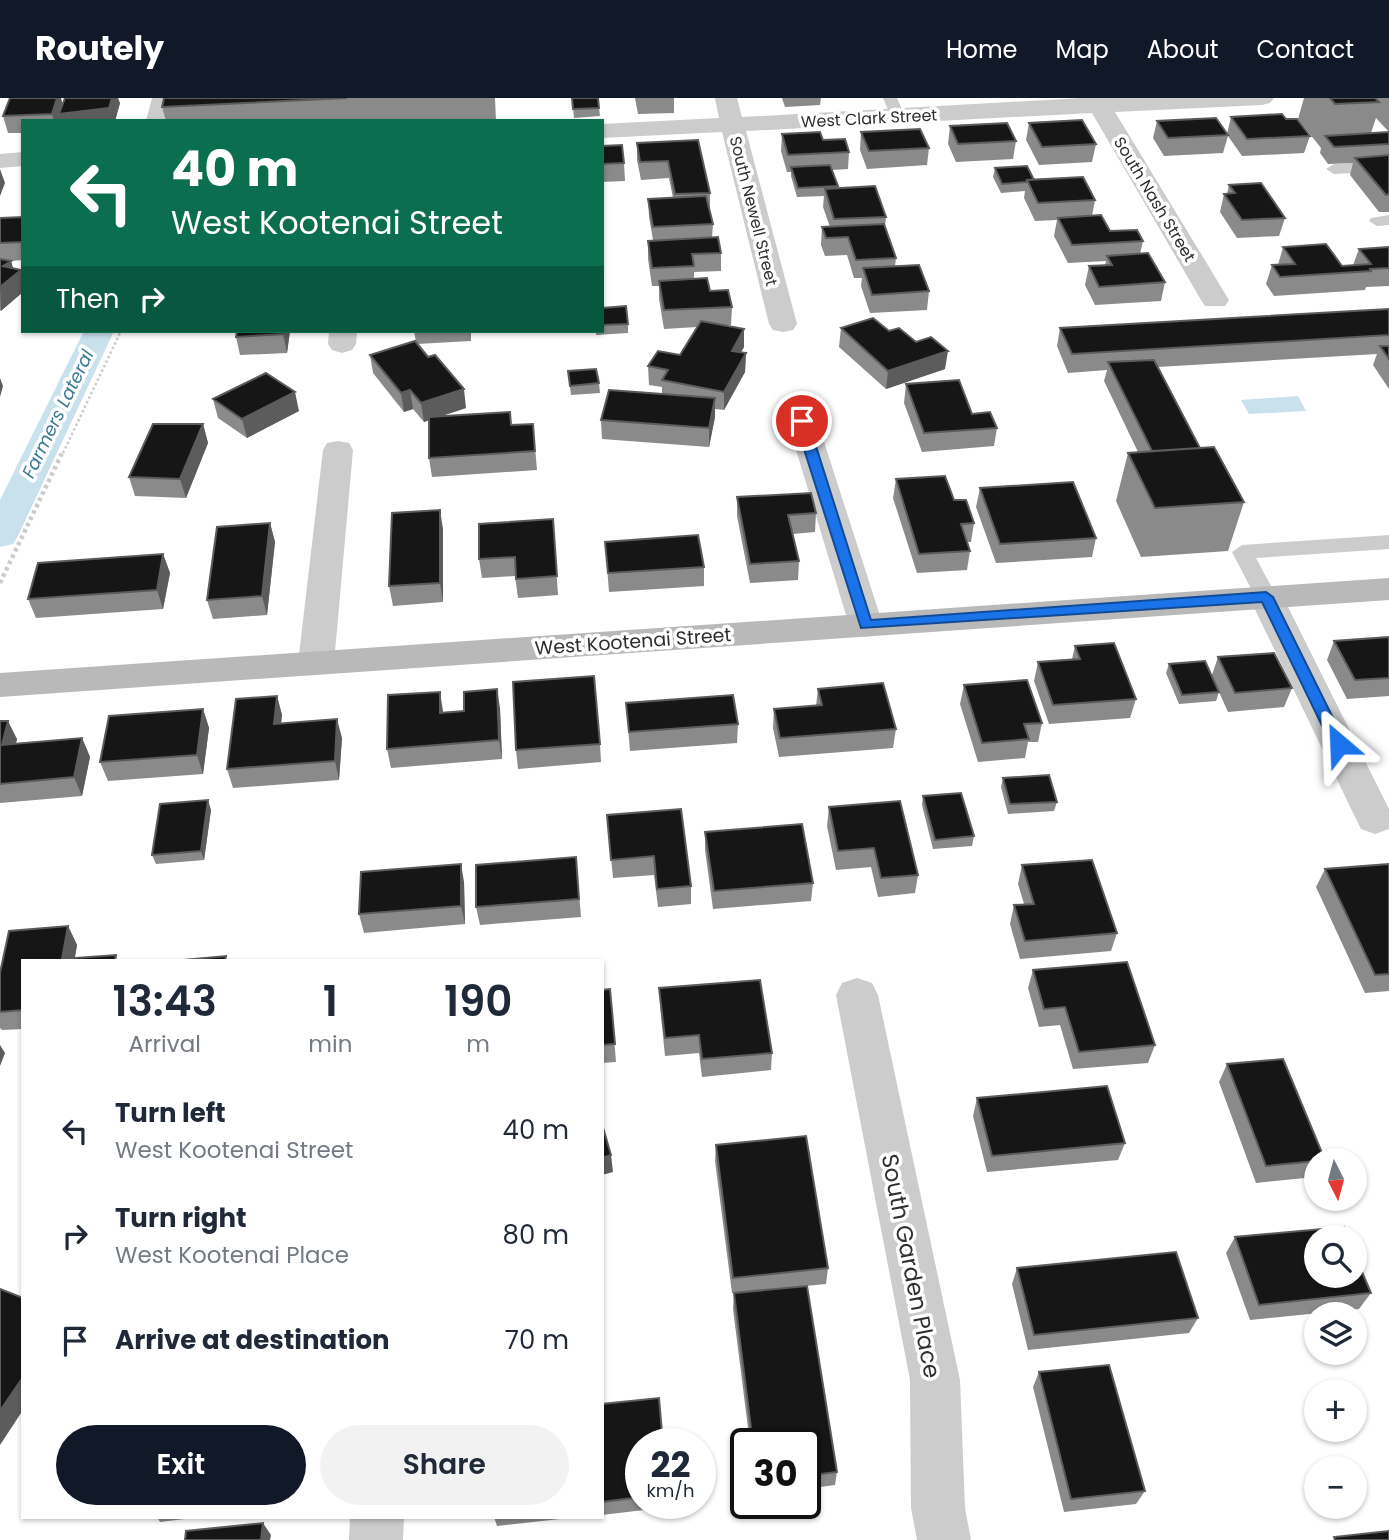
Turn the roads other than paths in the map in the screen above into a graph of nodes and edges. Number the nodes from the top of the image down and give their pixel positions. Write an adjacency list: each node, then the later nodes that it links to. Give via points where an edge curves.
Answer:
1 (164, 98): 6 (street)
2 (725, 98): 7 (street, South Newell Street)
3 (1262, 98): 4 (street, West Clark Street)
4 (1097, 102): 5 (street, West Clark Street); 13 (street, South Nash Street)
5 (894, 107): 7 (street, West Clark Street)
6 (159, 119)
7 (732, 124): 8 (street, West Clark Street); 14 (street, South Newell Street)
8 (604, 131)
9 (21, 159): 10 (street)
10 (0, 160)
11 (1389, 166): 12 (lane)
12 (1334, 169)
13 (1215, 300)
14 (783, 324)
15 (802, 421): 20 (street)
16 (338, 450): 21 (street)
17 (1389, 542): 19 (lane, via 1242,552)
18 (1389, 589): 19 (street, West Kootenai Street)
19 (1266, 597): 20 (street, West Kootenai Street); 23 (street)
20 (866, 625): 21 (street, West Kootenai Street)
21 (316, 663): 22 (street, West Kootenai Street)
22 (0, 685)
23 (1376, 819)
24 (857, 995): 27 (street, South Garden Place, via 935,1380 938,1508)
25 (377, 1519): 26 (street)
26 (376, 1540)
27 (944, 1540)

